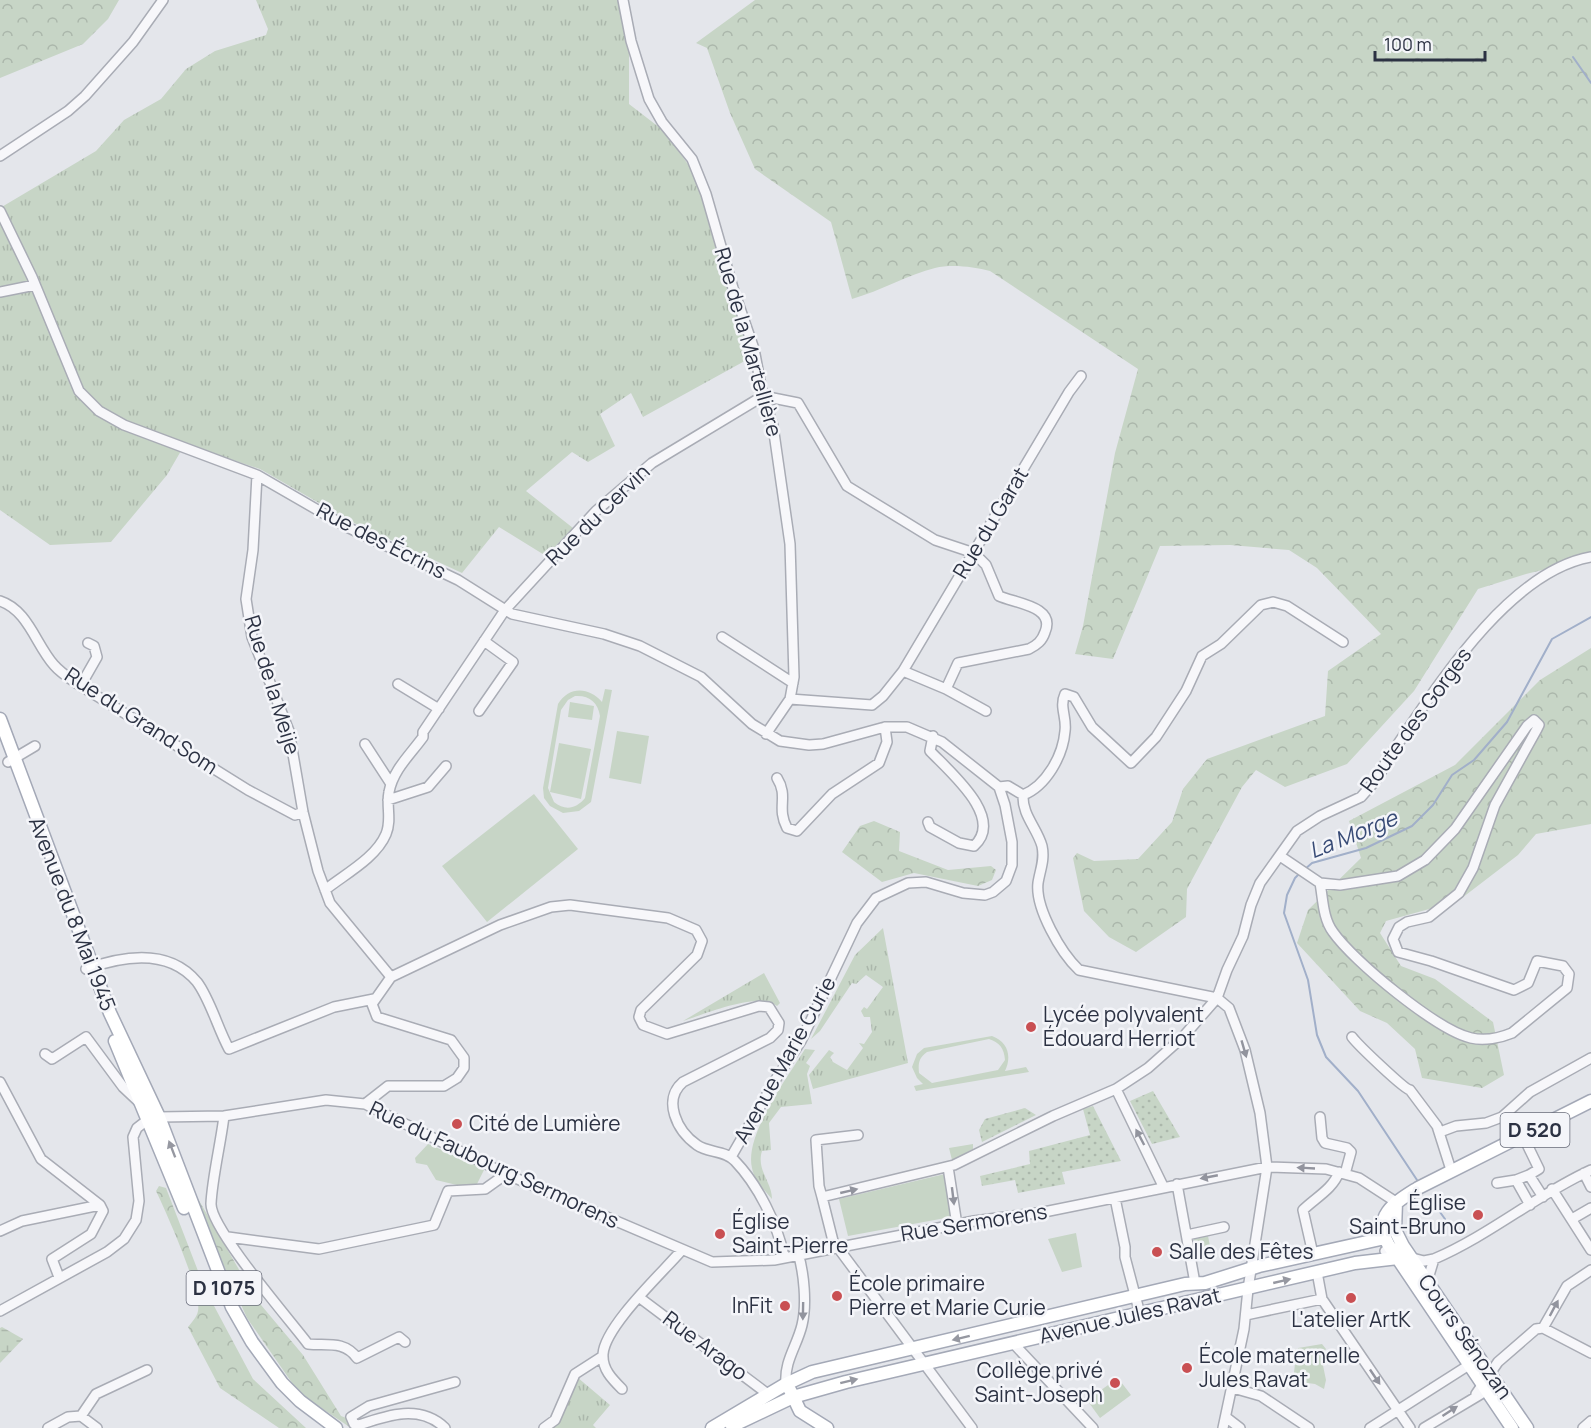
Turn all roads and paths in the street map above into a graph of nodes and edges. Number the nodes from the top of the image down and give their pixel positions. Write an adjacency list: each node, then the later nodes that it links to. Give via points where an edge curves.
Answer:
1 (163, 0): 3 (street, via 133,42 85,96)
2 (623, 0): 8 (street, Rue de la Martellière, via 649,99 692,159 706,194 753,349)
3 (0, 156)
4 (0, 211): 5 (street, Rue des Écrins)
5 (35, 285): 6 (street); 9 (street, Rue des Écrins, via 79,391 99,411 124,425)
6 (0, 291)
7 (1081, 376): 10 (street, Rue du Garat)
8 (763, 396): 10 (street, via 798,404 847,486 935,540); 13 (street, Rue du Cervin, via 634,477 596,511); 19 (street, Rue de la Martellière, via 773,426 790,544)
9 (257, 475): 13 (street, Rue des Écrins, via 347,527 458,580); 41 (street, Rue de la Meije, via 246,599 252,637 291,738)
10 (974, 553): 18 (street, Rue du Garat); 22 (street, via 986,565 999,596 1039,610 1047,627 1038,644 1029,649 958,663)
11 (1591, 557): 43 (street, Route des Gorges, via 1555,569 1497,614 1455,662 1376,780 1361,797 1297,831)
12 (0, 601): 21 (street, Rue du Grand Som, via 8,603 32,629 54,665)
13 (505, 610): 15 (street, Rue du Cervin); 29 (street, via 633,643 701,677)
14 (723, 637): 19 (street)
15 (484, 641): 24 (street, Rue du Cervin); 25 (street, via 513,662)
16 (1343, 642): 39 (street, via 1287,606 1273,602 1261,605 1221,644 1202,656 1186,691 1156,737 1131,763 1092,727 1074,696 1065,694 1061,705 1065,732 1056,760 1041,785)
17 (88, 643): 21 (street, via 94,646 97,657)
18 (903, 671): 22 (street); 23 (street, Rue du Garat, via 872,705)
19 (793, 682): 23 (street, Rue de la Martellière)
20 (398, 684): 24 (street)
21 (81, 686): 41 (street, Rue du Grand Som, via 248,790 295,815)
22 (946, 689): 26 (street)
23 (790, 699): 29 (street, Rue de la Martellière)
24 (440, 709): 37 (street, Rue du Cervin)
25 (479, 711)
26 (986, 711)
27 (0, 719): 34 (main road, Avenue du 8 Mai 1945 / D 1075)
28 (885, 727): 29 (street, via 809,745 780,741); 30 (street, via 907,727); 36 (street, via 886,742 879,763 832,794 797,831 787,828 781,817 783,788)
29 (766, 734)
30 (933, 736): 38 (street); 42 (street, via 930,751 981,810 985,826 982,838 974,846 959,843 930,827)
31 (0, 741): 34 (main road, Avenue du 8 Mai 1945 / D 1075)
32 (365, 744): 37 (street)
33 (35, 746): 34 (street)
34 (11, 761): 46 (main road, Avenue du 8 Mai 1945 / D 1075)
35 (446, 766): 40 (street, via 428,787)
36 (777, 778)
37 (391, 784): 40 (street, Rue du Cervin)
38 (999, 787): 39 (street, via 1008,786); 66 (street, Avenue Marie Curie, via 1011,842 1012,865 1006,881 985,895 926,882 908,883 876,898 857,923 801,1041)
39 (1023, 795): 48 (street, via 1022,806 1044,860 1038,885 1045,913 1066,957 1079,970)
40 (388, 800): 45 (street, Rue du Cervin, via 388,827 377,849)
41 (303, 812): 45 (street, Rue de la Meije)
42 (928, 822)
43 (1284, 859): 44 (street); 48 (street, Route des Gorges, via 1260,883 1244,936)
44 (1318, 881): 44 (street, via 1332,931 1368,971 1451,1030 1471,1038 1512,1033 1567,988 1569,974 1563,966 1537,960 1528,983 1514,990 1398,952 1393,939 1399,927 1429,917 1460,893 1495,805 1538,722 1534,720 1527,726 1455,829 1425,860 1398,876 1340,885)
45 (325, 890): 47 (street, Rue de la Meije, via 330,903)
46 (89, 968): 49 (street, via 114,960 147,957 173,962 197,982 229,1048 334,1007); 56 (main road, Avenue du 8 Mai 1945 / D 1075); 57 (main road, Avenue du 8 Mai 1945 / D 1075)
47 (391, 977): 49 (street); 66 (street, via 500,926 551,907 570,905 668,918 696,930 702,941 697,955 639,1017 643,1025 667,1034 759,1006 769,1007 775,1013 779,1023 770,1038 683,1082 673,1094 673,1110 689,1139)
48 (1217, 998): 54 (street, via 1165,1054); 68 (street, one-way to 68, via 1228,1008 1245,1050 1260,1113)
49 (374, 999): 58 (street, via 377,1017 451,1040 464,1058 464,1068 444,1086 388,1086)
50 (1352, 1037): 63 (street, via 1410,1090)
51 (45, 1054): 56 (street, via 52,1059 86,1037 123,1087)
52 (1591, 1058): 63 (street, via 1530,1092 1502,1117)
53 (0, 1082): 83 (street, via 41,1159)
54 (1116, 1089): 67 (street); 77 (street, one-way to 54)
55 (1591, 1101): 65 (main road, D 520)
56 (140, 1103): 57 (street); 62 (main road, Avenue du 8 Mai 1945 / D 1075)
57 (154, 1104): 60 (main road, Avenue du 8 Mai 1945 / D 1075)
58 (365, 1104): 59 (street, Rue du Faubourg Sermorens, via 326,1100); 71 (street, Rue du Faubourg Sermorens)
59 (224, 1116): 60 (street, Rue du Faubourg Sermorens); 91 (street, via 211,1205)
60 (159, 1117): 62 (main road); 143 (main road, D 1075, one-way to 60, via 282,1383 239,1321)
61 (1320, 1117): 70 (street, via 1325,1143 1352,1152)
62 (146, 1121): 104 (street, via 136,1128 134,1137 139,1201 131,1229 107,1252); 142 (main road, D 1075, via 234,1325 279,1388)
63 (1440, 1131): 69 (street)
64 (858, 1135): 79 (street, via 816,1140)
65 (1523, 1136): 69 (main road, D 520); 72 (street, via 1539,1169)
66 (731, 1157): 98 (street, via 768,1212)
67 (948, 1167): 79 (street, one-way to 67); 87 (street, one-way to 87)
68 (1267, 1167): 70 (street, Rue Sermorens, one-way to 68); 76 (street, Rue Sermorens, one-way to 76); 100 (street)
69 (1451, 1170): 82 (main road, D 520)
70 (1342, 1173): 82 (street, Rue Sermorens, via 1359,1178); 97 (street, via 1303,1212)
71 (506, 1174): 91 (street, via 485,1189 448,1191 435,1226 319,1249); 95 (street, Rue du Faubourg Sermorens)
72 (1529, 1175): 74 (street); 80 (street)
73 (1589, 1177): 78 (street)
74 (1516, 1180): 75 (street); 84 (street)
75 (1497, 1183)
76 (1177, 1184): 77 (street, Rue Sermorens); 90 (street)
77 (1163, 1186): 81 (street, Rue Sermorens)
78 (1552, 1189): 80 (street); 86 (street)
79 (822, 1197): 92 (street, via 833,1241)
80 (1543, 1197): 84 (street)
81 (1115, 1198): 87 (street, Rue Sermorens); 109 (street, via 1125,1257)
82 (1396, 1202): 93 (main road, via 1383,1222)
83 (100, 1205): 89 (street, via 22,1221); 104 (street, via 103,1211 91,1234 52,1259)
84 (1530, 1205): 99 (street)
85 (1591, 1208): 86 (street)
86 (1572, 1218): 94 (street)
87 (957, 1225): 92 (street, Rue Sermorens)
88 (1224, 1227): 90 (street)
89 (0, 1231)
90 (1187, 1235): 106 (street)
91 (228, 1238): 118 (street, via 243,1264 308,1344 324,1342 351,1349 357,1358 399,1337)
92 (838, 1246): 96 (street, Rue Sermorens); 120 (street)
93 (1394, 1246): 97 (main road, Avenue Jules Ravat); 99 (street, via 1424,1261); 102 (main road, Avenue Jules Ravat, via 1355,1263); 105 (main road, Cours Sénozan); 117 (main road, Cours Sénozan)
94 (1591, 1250)
95 (681, 1251): 98 (street, Rue Sermorens, via 712,1262 774,1260); 110 (street)
96 (798, 1253): 98 (street, Rue Sermorens); 128 (street, one-way to 128, via 804,1314 787,1364)
97 (1313, 1254): 100 (main road, Avenue Jules Ravat)
98 (784, 1256)
99 (1434, 1259): 105 (street)
100 (1251, 1270): 103 (main road, Avenue Jules Ravat); 107 (street)
101 (1591, 1270): 116 (street, one-way to 101, via 1567,1286)
102 (1317, 1272): 107 (main road, Avenue Jules Ravat, one-way to 102); 111 (street)
103 (1236, 1275): 106 (main road, Avenue Jules Ravat); 108 (main road, via 1242,1283)
104 (59, 1278): 112 (street)
105 (1427, 1282): 126 (main road, Cours Sénozan)
106 (1195, 1283): 109 (main road, Avenue Jules Ravat)
107 (1248, 1289): 108 (main road, Avenue Jules Ravat); 114 (street)
108 (1234, 1292): 113 (main road, Avenue Jules Ravat)
109 (1137, 1296): 113 (street); 115 (main road, Avenue Jules Ravat)
110 (640, 1298): 122 (street, via 613,1327); 133 (street, Rue Arago)
111 (1322, 1299): 114 (street); 134 (street, one-way to 134)
112 (0, 1311)
113 (1140, 1314): 119 (main road, Avenue Jules Ravat)
114 (1246, 1315): 129 (street)
115 (1004, 1327): 119 (main road, Avenue Jules Ravat); 120 (main road, Avenue Jules Ravat, one-way to 120)
116 (1543, 1328): 121 (street); 126 (street, via 1536,1329)
117 (1453, 1339): 124 (main road, Cours Sénozan); 126 (main road)
118 (405, 1342)
119 (1009, 1344): 123 (main road, Avenue Jules Ravat); 150 (street)
120 (914, 1349): 123 (street); 128 (main road, Avenue Jules Ravat, via 812,1372)
121 (1591, 1353)
122 (603, 1356): 130 (street, via 608,1375); 145 (street, via 575,1374 555,1420)
123 (925, 1363): 132 (main road, Avenue Jules Ravat, one-way to 123); 149 (street)
124 (1469, 1365): 131 (main road, Cours Sénozan); 134 (street)
125 (147, 1370): 136 (street, via 96,1394)
126 (1490, 1372): 131 (street); 158 (main road, Cours Sénozan)
127 (455, 1382): 144 (street, via 369,1406 351,1417 359,1425 411,1412 437,1420)
128 (786, 1384): 132 (main road); 133 (main road, Avenue Jules Ravat)
129 (1233, 1388): 137 (street); 153 (street, via 1261,1396)
130 (622, 1389)
131 (1483, 1391): 156 (street, one-way to 131); 157 (main road, Cours Sénozan)
132 (793, 1397): 133 (main road, Avenue Jules Ravat); 135 (main road)
133 (769, 1401): 135 (main road); 138 (main road)
134 (1398, 1410): 154 (street); 155 (street)
135 (800, 1411): 148 (main road)
136 (81, 1416): 140 (street, via 68,1417); 141 (street)
137 (1227, 1418): 151 (street); 152 (street)
138 (742, 1420): 146 (main road); 147 (main road)
139 (1591, 1421): 159 (street)
140 (48, 1428)
141 (97, 1428)
142 (325, 1428)
143 (336, 1428)
144 (445, 1428)
145 (544, 1428)
146 (712, 1428)
147 (728, 1428)
148 (827, 1428)
149 (972, 1428)
150 (1093, 1428)
151 (1223, 1428)
152 (1240, 1428)
153 (1309, 1428)
154 (1370, 1428)
155 (1410, 1428)
156 (1424, 1428)
157 (1512, 1428)
158 (1527, 1428)
159 (1583, 1428)

